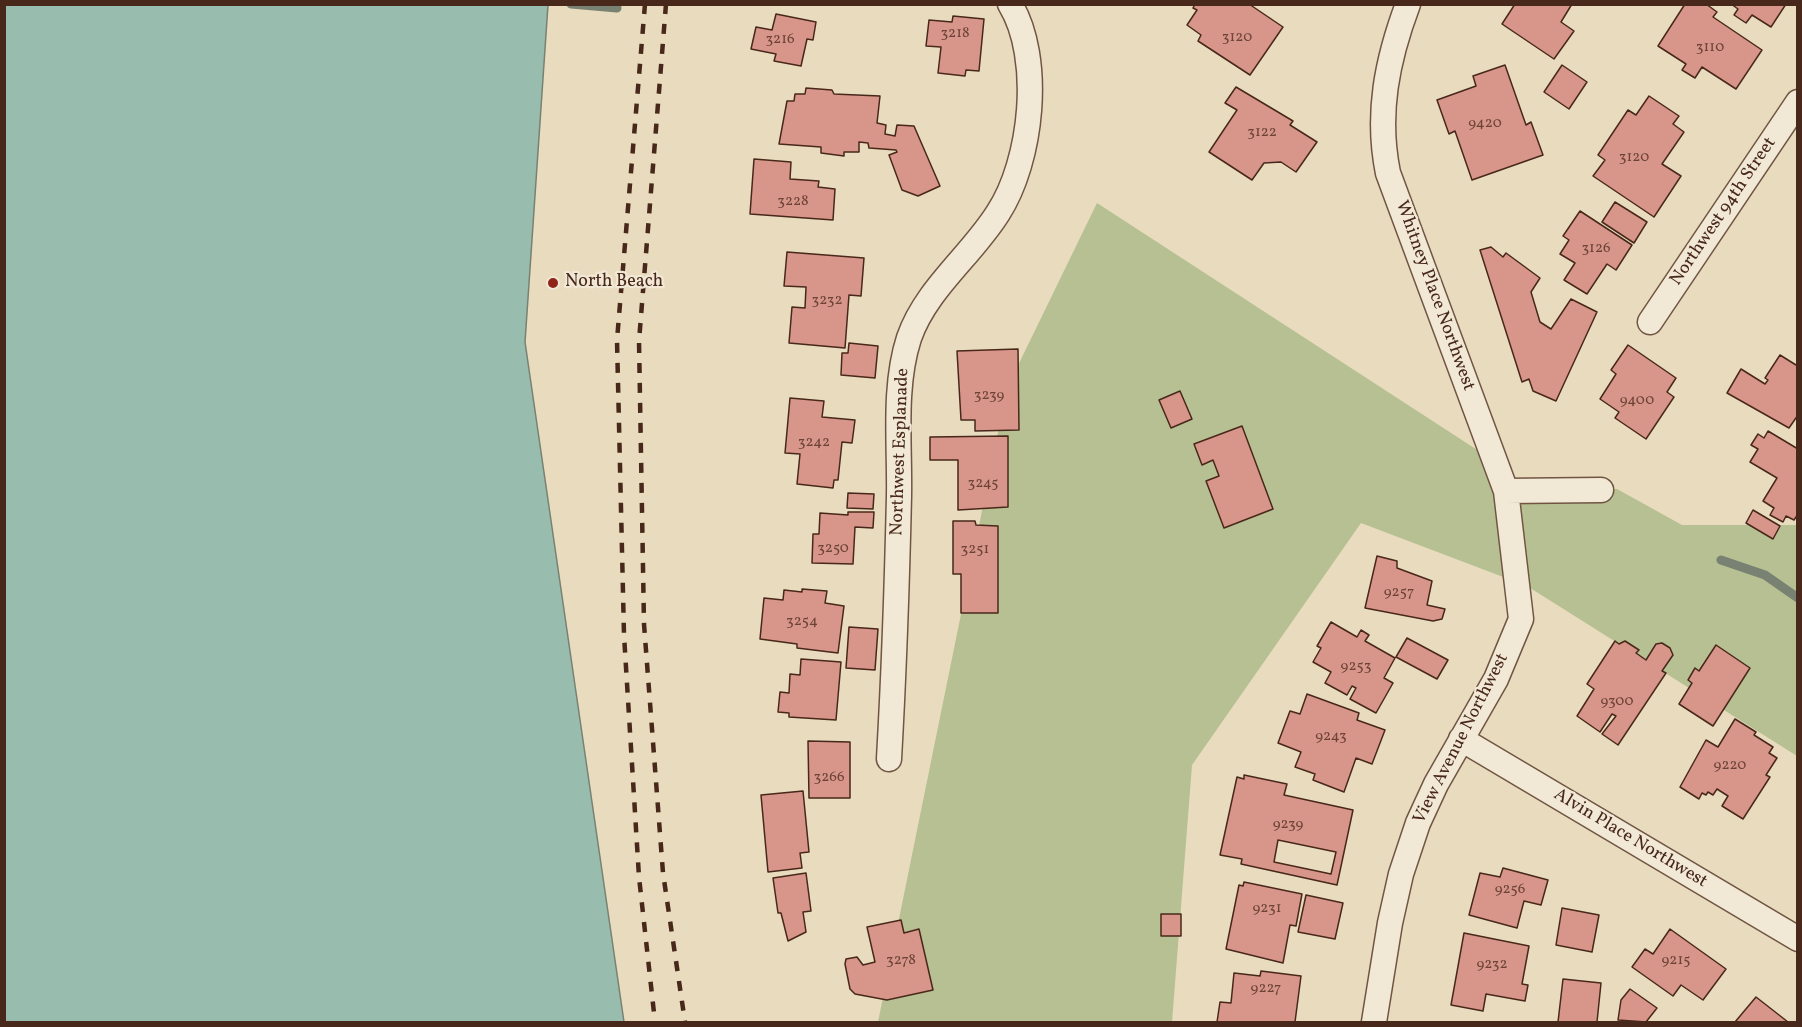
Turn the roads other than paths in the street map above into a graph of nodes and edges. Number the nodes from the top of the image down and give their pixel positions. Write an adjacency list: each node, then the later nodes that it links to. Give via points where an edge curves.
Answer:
1 (1010, 4): 8 (street, Northwest Esplanade, via 1020,24 1028,65 1027,123 1021,157 998,214 919,315 903,362)
2 (1408, 4): 5 (street, Whitney Place Northwest, via 1392,48 1383,98 1383,147 1388,173)
3 (1797, 102): 4 (street, Northwest 94th Street)
4 (1650, 322)
5 (1506, 490): 6 (street); 7 (street, View Avenue Northwest, via 1521,620 1496,679)
6 (1601, 490)
7 (1461, 739): 9 (street, Alvin Place Northwest); 10 (street, View Avenue Northwest, via 1418,823 1401,874)
8 (889, 759)
9 (1797, 939)
10 (1374, 1023)

